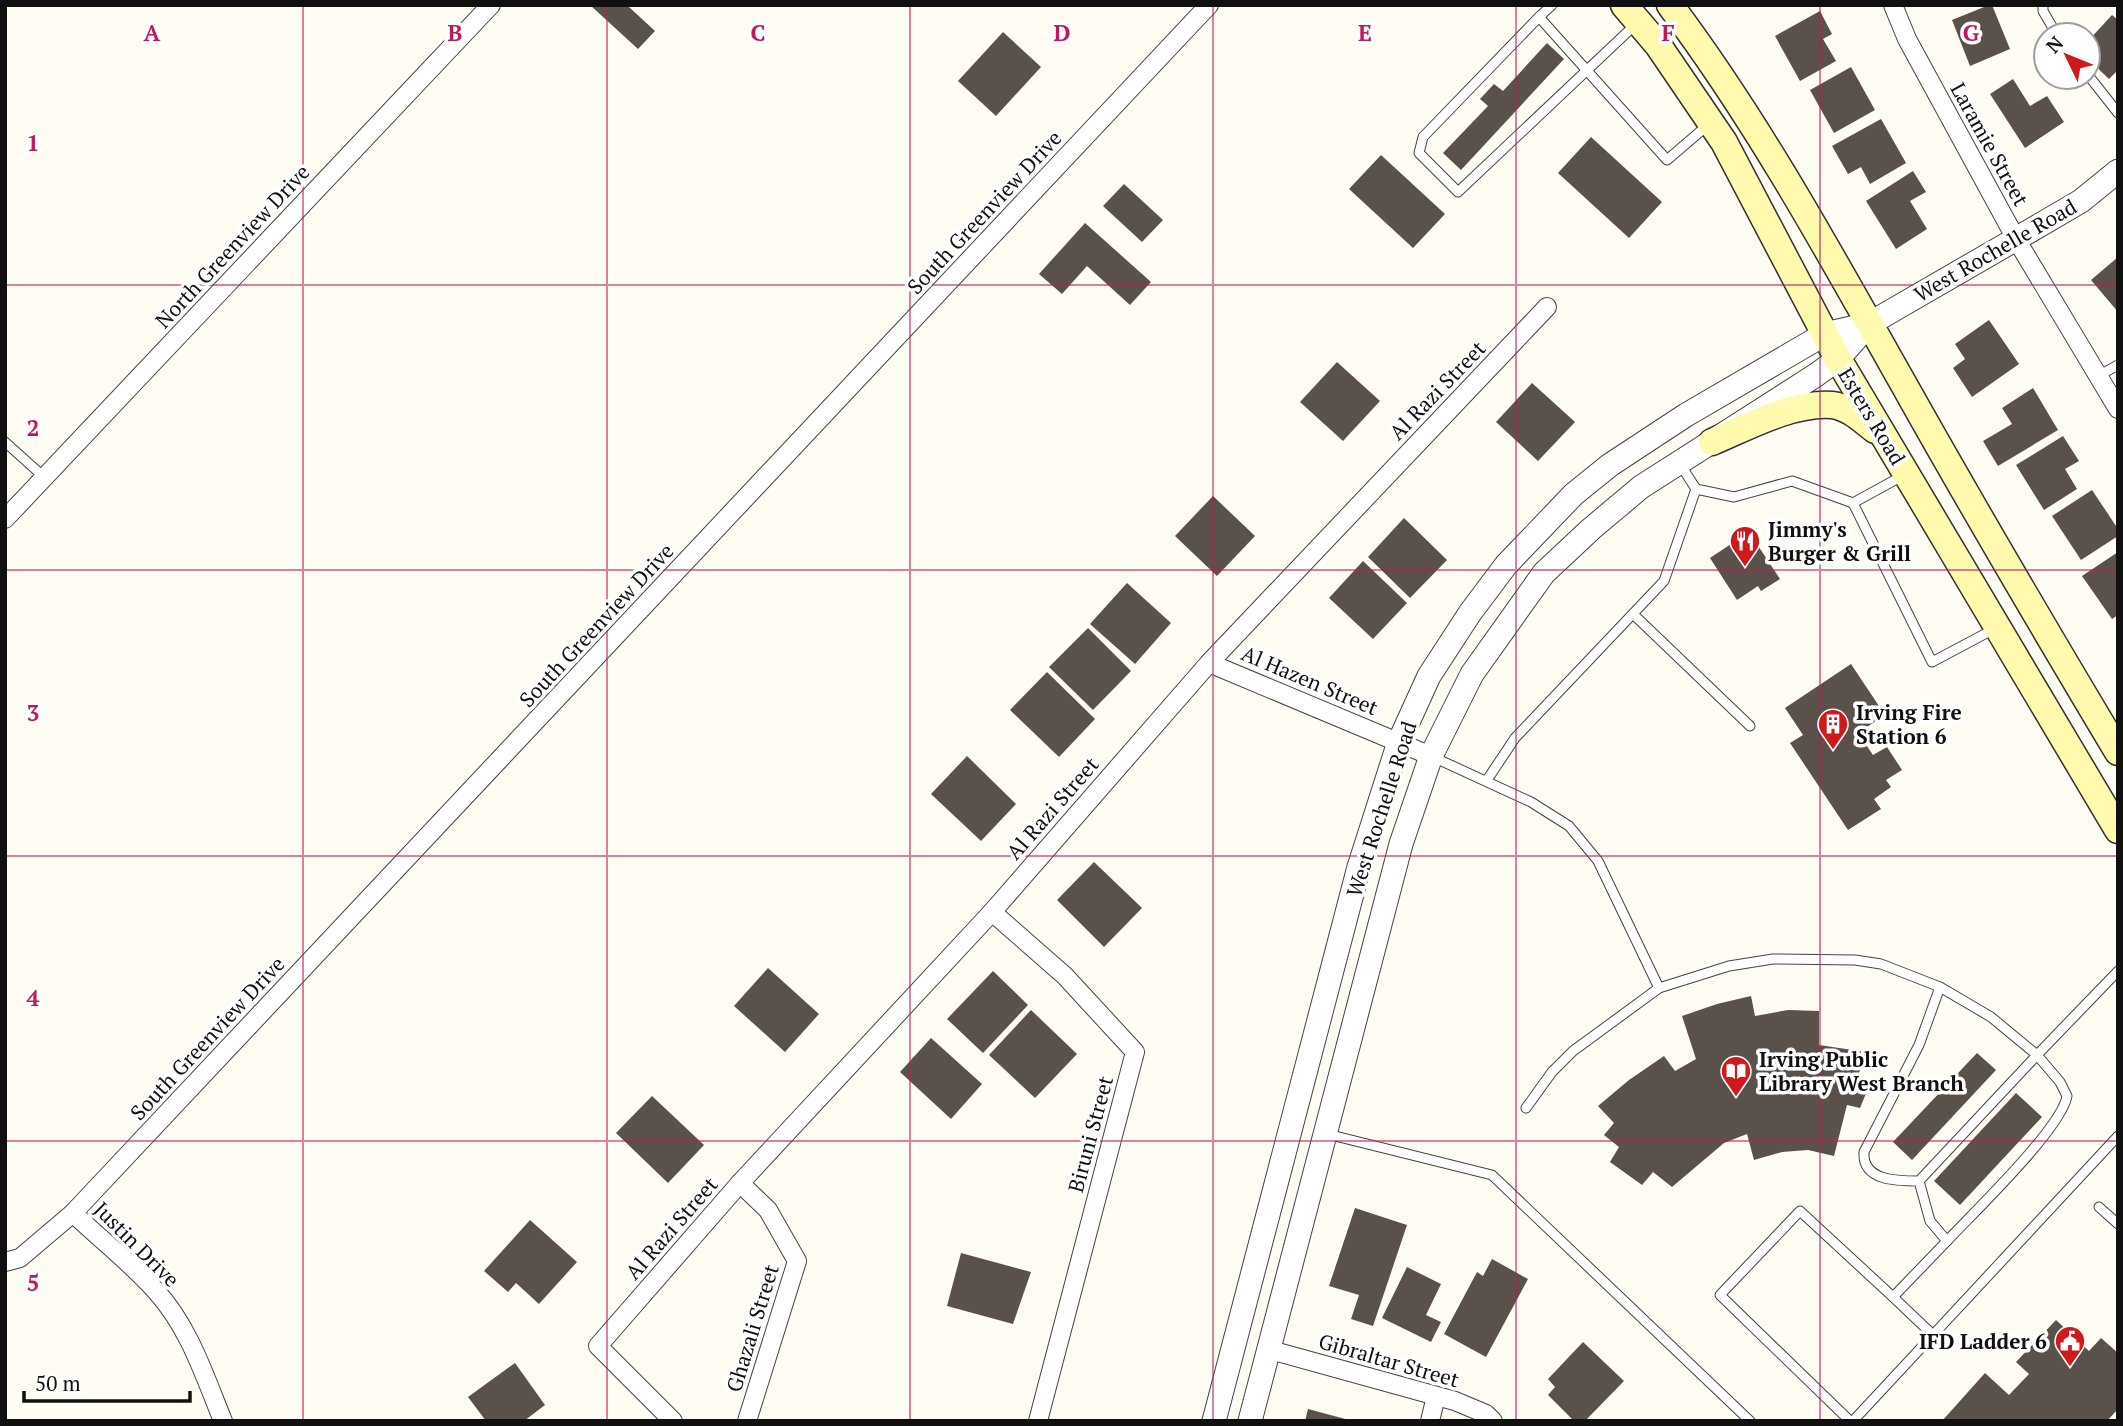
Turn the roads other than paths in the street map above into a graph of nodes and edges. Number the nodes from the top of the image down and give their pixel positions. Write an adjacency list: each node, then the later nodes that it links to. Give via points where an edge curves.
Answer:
1 (491, 5): 28 (street, North Greenview Drive)
2 (1209, 5): 53 (street, South Greenview Drive)
3 (1552, 5): 8 (lane)
4 (1670, 5): 17 (main road, Esters Road, via 1764,143)
5 (1893, 5): 15 (street, Laramie Street)
6 (2043, 5): 9 (lane)
7 (1631, 13): 10 (lane); 13 (main road, Esters Road)
8 (1539, 17): 10 (lane); 10 (lane, via 1423,137 1419,153 1458,192)
9 (2049, 21)
10 (1587, 70): 13 (lane, via 1667,160)
11 (2101, 91): 12 (lane)
12 (2118, 113)
13 (1711, 123): 18 (main road, Esters Road)
14 (2118, 171): 15 (street, West Rochelle Road, via 2081,201)
15 (2016, 239): 17 (street, West Rochelle Road); 21 (street, Laramie Street)
16 (1547, 307): 35 (street, Al Razi Street)
17 (1869, 324): 18 (street, West Rochelle Road); 19 (street, West Rochelle Road); 32 (main road, Esters Road)
18 (1825, 334): 19 (main road, Esters Road); 37 (street, West Rochelle Road, via 1686,415 1574,494 1506,565 1470,613 1430,676)
19 (1838, 359): 23 (main road, Esters Road); 25 (street, West Rochelle Road)
20 (2118, 365): 21 (lane)
21 (2098, 376): 22 (street, Laramie Street)
22 (2118, 409)
23 (1886, 439): 25 (main road, via 1855,413 1834,405 1766,418); 27 (main road, Esters Road)
24 (5, 442): 28 (lane)
25 (1712, 442): 26 (street, West Rochelle Road)
26 (1680, 463): 29 (lane); 39 (street, West Rochelle Road, via 1642,487 1544,573 1472,674)
27 (1906, 473): 30 (lane); 34 (main road, Esters Road)
28 (44, 477): 31 (street, North Greenview Drive)
29 (1696, 489): 30 (lane, via 1734,497 1792,481); 33 (lane, via 1664,581)
30 (1853, 503): 34 (lane, via 1932,663)
31 (5, 519)
32 (2033, 609): 34 (main road); 38 (main road, Esters Road)
33 (1633, 614): 36 (lane); 40 (lane, via 1515,737)
34 (1998, 627): 41 (main road, Esters Road)
35 (1209, 663): 37 (street, Al Hazen Street); 42 (street, Al Razi Street)
36 (1750, 726)
37 (1399, 742): 39 (street, Al Hazen Street); 65 (street, West Rochelle Road, via 1359,867)
38 (2118, 752)
39 (1432, 756): 40 (lane); 48 (street, West Rochelle Road, via 1401,844)
40 (1487, 780): 45 (lane, via 1569,826 1598,861)
41 (2118, 830)
42 (992, 912): 51 (street, Al Razi Street); 64 (street, Biruni Street, via 1065,976 1135,1052)
43 (2118, 971): 46 (lane)
44 (1940, 987): 45 (lane, via 1881,964 1773,959 1729,966); 46 (lane, via 1991,1017); 50 (lane, via 1919,1045 1864,1152 1863,1162 1875,1175)
45 (1659, 988): 47 (lane, via 1573,1051)
46 (2037, 1055): 50 (lane); 55 (lane, via 2067,1096 2062,1111)
47 (1526, 1108)
48 (1326, 1133): 59 (street, West Rochelle Road); 69 (lane, via 1492,1175)
49 (2118, 1136): 58 (lane)
50 (1919, 1181): 55 (lane, via 1930,1221)
51 (740, 1184): 62 (street, Al Razi Street, via 598,1346); 63 (street, Ghazali Street, via 768,1210 797,1261)
52 (2099, 1207): 54 (lane)
53 (73, 1213): 56 (street, South Greenview Drive, via 20,1258); 61 (street, Justin Drive, via 157,1291 198,1360)
54 (2118, 1224)
55 (1947, 1241): 57 (lane)
56 (5, 1262)
57 (1893, 1297): 58 (lane); 70 (lane, via 1800,1211 1720,1295)
58 (1933, 1335): 70 (lane)
59 (1270, 1350): 60 (street, Gibraltar Street); 66 (street, West Rochelle Road)
60 (1436, 1396): 67 (street); 68 (street, Gibraltar Street, via 1486,1414)
61 (223, 1421)
62 (673, 1421)
63 (747, 1421)
64 (1038, 1421)
65 (1213, 1421)
66 (1250, 1421)
67 (1430, 1421)
68 (1493, 1421)
69 (1750, 1421)
70 (1852, 1421)

